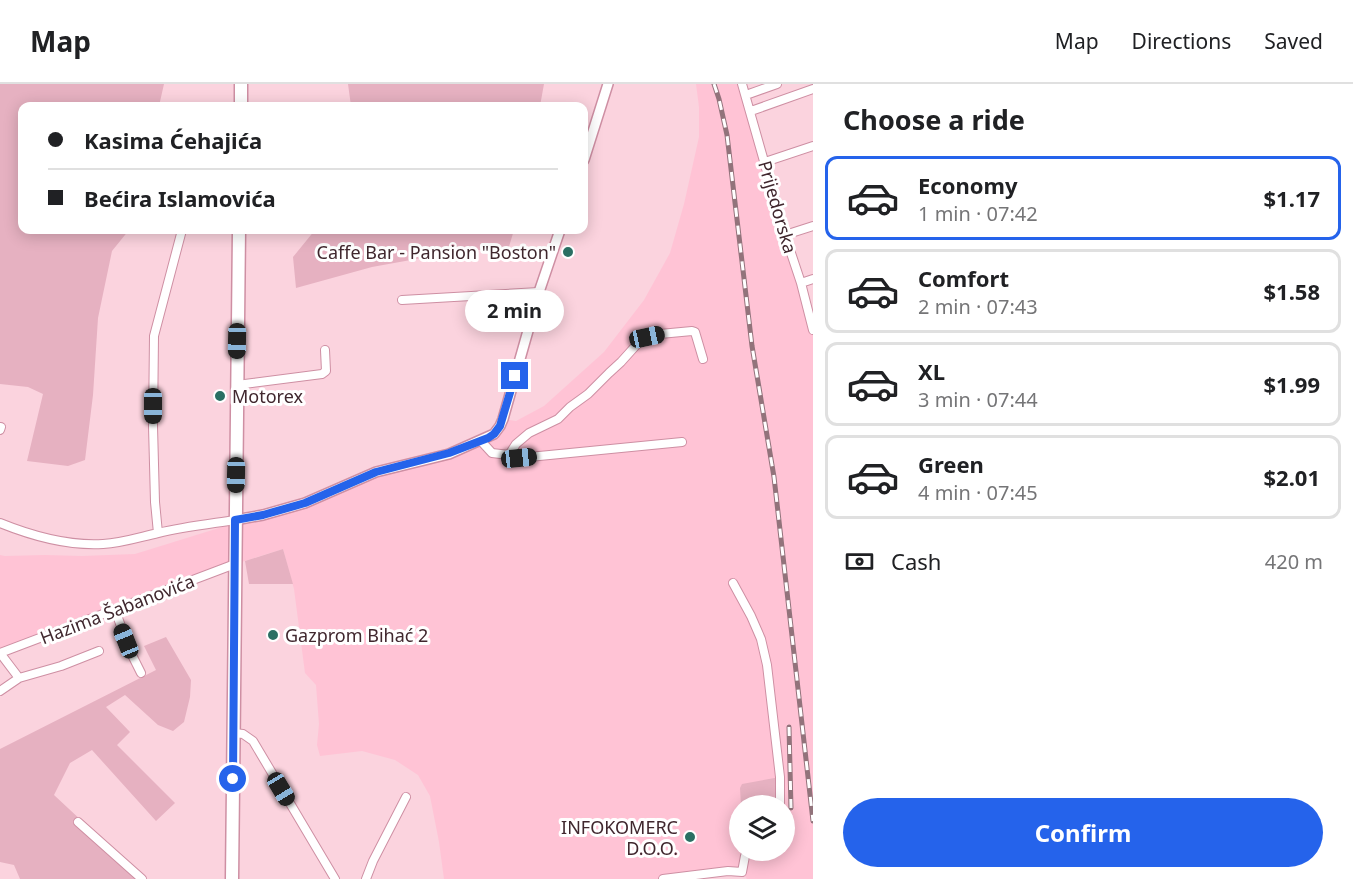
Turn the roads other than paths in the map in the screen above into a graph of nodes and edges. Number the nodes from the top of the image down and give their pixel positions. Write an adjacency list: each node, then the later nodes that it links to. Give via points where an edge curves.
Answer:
1 (241, 84): 7 (main road)
2 (608, 84): 10 (street)
3 (742, 84): 6 (street, Prijedorska)
4 (777, 84): 6 (street)
5 (813, 89): 8 (street)
6 (746, 95): 8 (street, Prijedorska)
7 (241, 102)
8 (751, 111): 11 (street, Prijedorska)
9 (813, 146): 11 (street)
10 (588, 147)
11 (765, 162): 16 (street, Prijedorska)
12 (813, 226): 16 (street)
13 (181, 234): 31 (street, via 154,336)
14 (239, 234): 25 (main road)
15 (559, 234): 19 (street)
16 (785, 235): 18 (street, Prijedorska)
17 (813, 279): 18 (street)
18 (801, 283): 21 (street, Prijedorska)
19 (538, 292): 20 (street); 26 (street, via 500,426)
20 (402, 300)
21 (811, 309): 22 (street, Prijedorska)
22 (813, 330)
23 (326, 350): 25 (street, via 326,371 322,374)
24 (703, 359): 28 (street, via 695,332 647,337 558,420 529,433)
25 (237, 385): 29 (main road)
26 (481, 441): 28 (street, via 492,453); 29 (street, via 376,472 305,503)
27 (682, 442): 28 (street, via 519,458)
28 (508, 455)
29 (235, 520): 31 (street); 32 (main road)
30 (0, 523): 31 (street, via 38,536 103,544)
31 (158, 533)
32 (235, 564): 34 (street, Hazima Šabanovića); 40 (main road)
33 (733, 583): 41 (street, via 761,639 767,665)
34 (115, 610): 36 (street, Hazima Šabanovića); 37 (street)
35 (99, 651): 38 (street)
36 (0, 653): 38 (street)
37 (141, 673)
38 (19, 678): 39 (street)
39 (0, 691)
40 (234, 733): 47 (main road); 48 (street, via 253,741)
41 (780, 795)
42 (406, 797): 49 (street)
43 (78, 822): 46 (street)
44 (746, 861): 45 (street)
45 (745, 876): 50 (street, via 735,871)
46 (142, 879)
47 (232, 879)
48 (335, 879)
49 (366, 879)
50 (663, 879)

